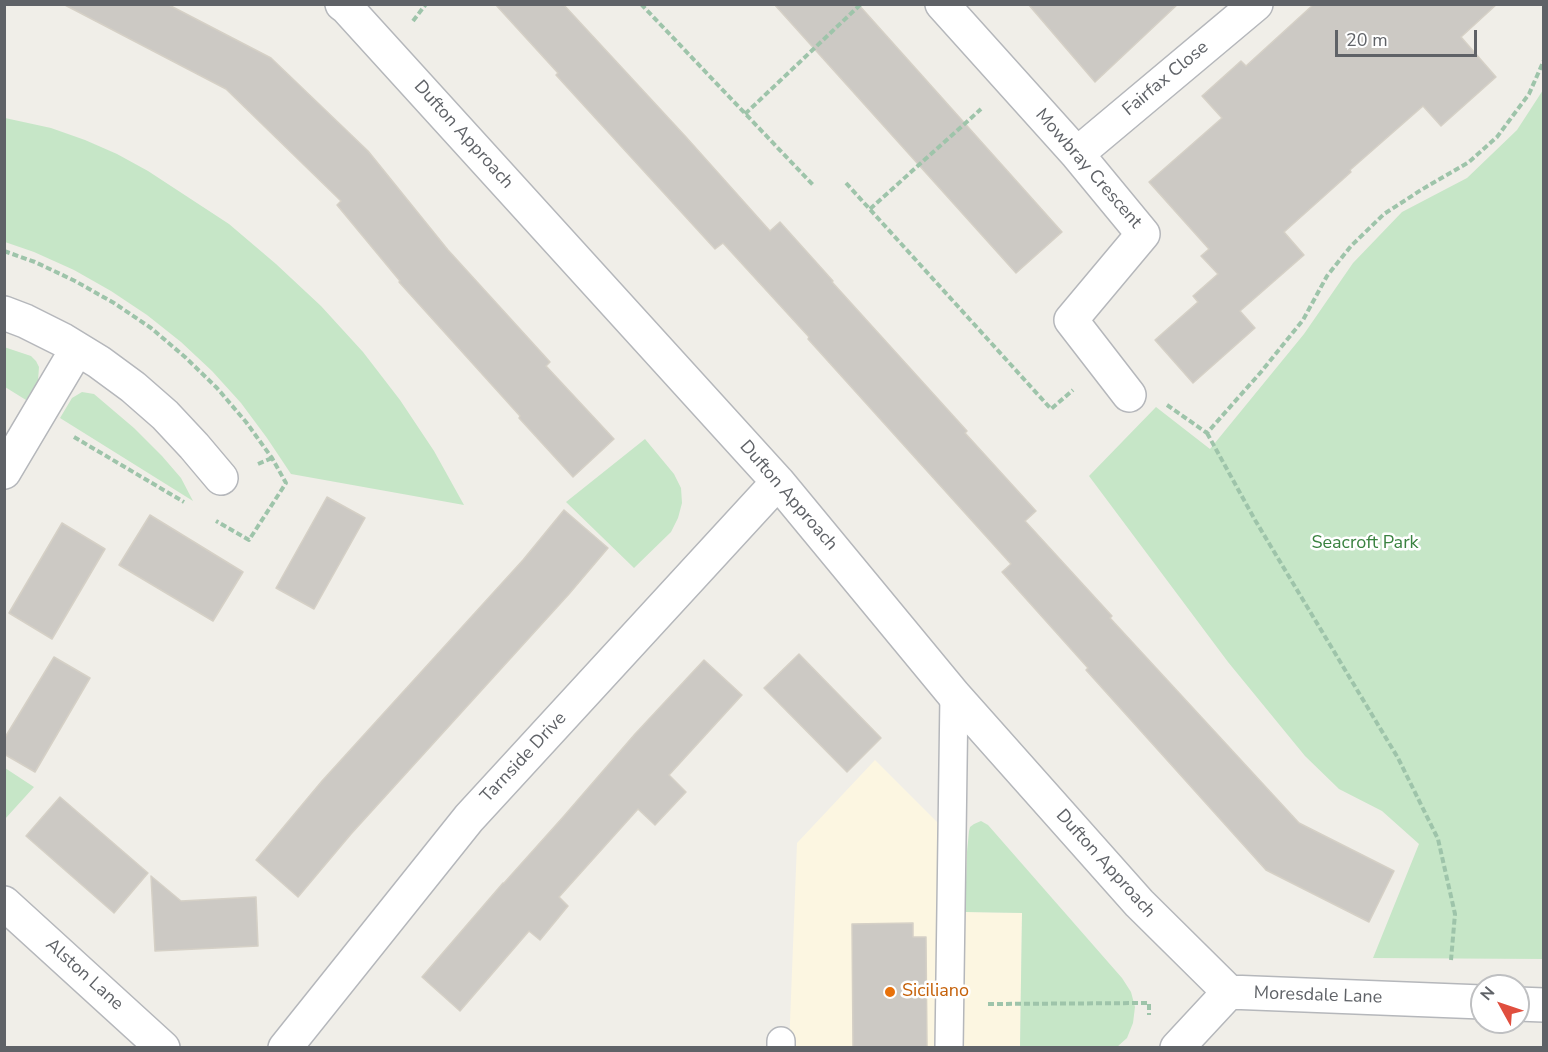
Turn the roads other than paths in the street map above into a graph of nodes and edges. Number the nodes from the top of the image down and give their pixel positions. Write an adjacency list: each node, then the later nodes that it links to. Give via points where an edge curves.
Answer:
1 (342, 4): 10 (street, Dufton Approach)
2 (942, 4): 4 (street, Mowbray Crescent)
3 (1256, 4): 4 (street, Fairfax Close)
4 (1077, 154): 7 (street, Mowbray Crescent, via 1143,234 1071,320)
5 (4, 313): 6 (street)
6 (77, 349): 8 (street); 9 (street, via 133,387 165,415)
7 (1129, 395)
8 (4, 472)
9 (221, 478)
10 (778, 482): 11 (street, Dufton Approach); 16 (street, Tarnside Drive, via 469,818)
11 (954, 695): 13 (street, Dufton Approach, via 1139,903); 17 (lane)
12 (4, 903): 15 (street, Alston Lane)
13 (1228, 992): 14 (street, Moresdale Lane); 18 (street, Moresdale Lane)
14 (1470, 1002)
15 (163, 1047)
16 (285, 1047)
17 (949, 1047)
18 (1177, 1047)

